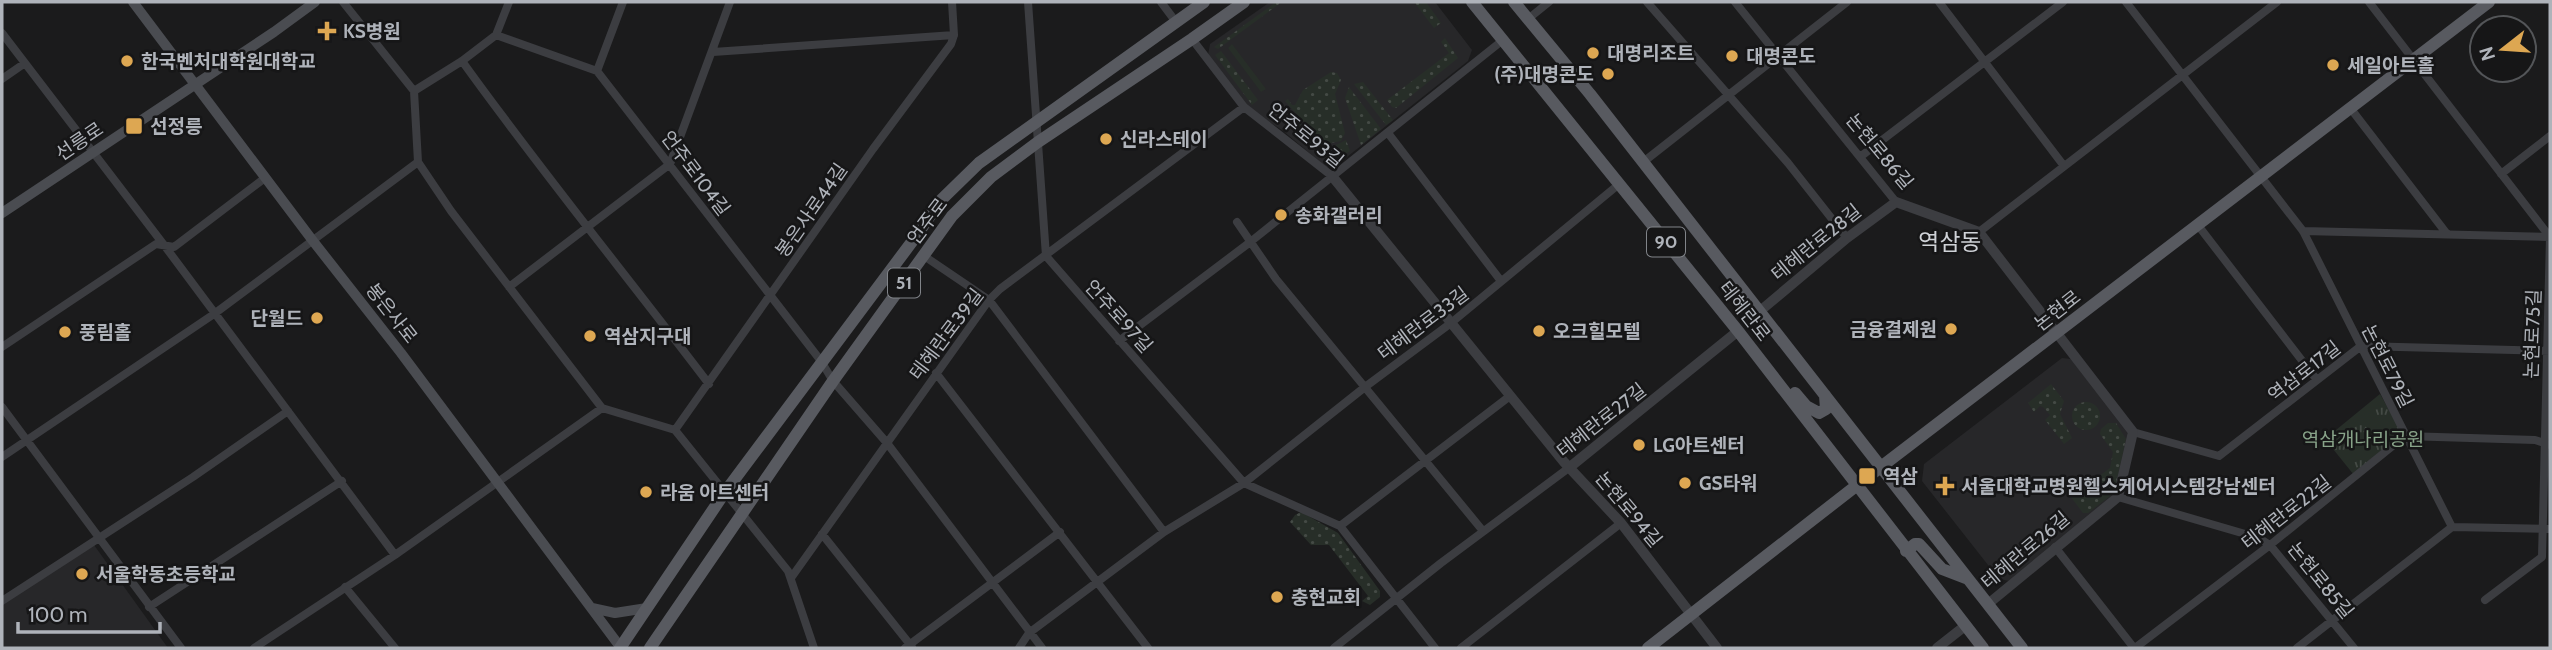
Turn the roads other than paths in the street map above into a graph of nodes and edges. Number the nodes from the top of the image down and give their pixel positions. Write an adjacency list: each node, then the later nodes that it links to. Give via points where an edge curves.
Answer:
1 (132, 2): 40 (main road, 봉은사로)
2 (314, 2): 40 (main road, 선릉로)
3 (343, 2): 41 (street)
4 (509, 2): 27 (street)
5 (623, 2): 37 (street)
6 (730, 2): 31 (street)
7 (952, 2): 28 (street)
8 (1028, 2): 45 (street)
9 (1161, 2): 25 (street)
10 (1204, 2): 25 (main road, 언주로 / 51)
11 (1244, 2): 29 (main road, 언주로 / 51)
12 (1472, 2): 30 (main road, 테헤란로 / 90)
13 (1514, 2): 24 (main road, 테헤란로 / 90)
14 (1549, 2): 24 (street)
15 (1647, 2): 42 (street)
16 (1735, 2): 32 (street, 논현로86길)
17 (1847, 2): 32 (street)
18 (1939, 2): 35 (street)
19 (2063, 2): 35 (street)
20 (2126, 2): 38 (street, 논현로79길)
21 (2277, 2): 38 (street)
22 (2369, 2): 33 (street)
23 (2489, 2): 33 (main road, 논현로)
24 (1528, 19): 53 (main road, 테헤란로 / 90)
25 (1176, 22): 45 (main road, 언주로 / 51)
26 (2, 33): 36 (street)
27 (496, 35): 34 (street); 37 (street)
28 (954, 35): 31 (street); 77 (street, 봉은사로44길)
29 (1192, 39): 43 (street, 언주로93길); 48 (main road, 언주로 / 51)
30 (1503, 40): 46 (street); 59 (main road, 테헤란로 / 90)
31 (713, 51): 52 (street)
32 (1777, 55): 42 (street); 50 (street, 논현로86길)
33 (2414, 60): 44 (main road, 논현로); 55 (street)
34 (461, 61): 41 (street); 64 (street)
35 (1984, 62): 50 (street); 54 (street)
36 (25, 63): 39 (street); 49 (street)
37 (597, 71): 52 (street, 언주로104길)
38 (2183, 76): 54 (street); 57 (street, 논현로79길)
39 (2, 79)
40 (196, 84): 49 (main road, 선릉로); 58 (main road, 봉은사로)
41 (414, 91): 51 (street)
42 (1729, 95): 53 (street); 69 (street)
43 (1244, 107): 56 (street, 언주로93길); 74 (street, 테헤란로39길)
44 (2351, 109): 57 (main road, 논현로); 67 (street)
45 (1035, 121): 48 (street); 88 (main road, 언주로 / 51, via 979,163 940,201)
46 (1388, 133): 56 (street); 75 (street)
47 (2550, 136): 55 (street)
48 (1038, 142): 73 (main road, 언주로 / 51, via 991,177 952,216); 74 (street)
49 (93, 153): 61 (main road, 선릉로); 72 (street)
50 (1860, 157): 60 (street, 논현로86길)
51 (418, 162): 70 (street); 76 (street)
52 (670, 163): 64 (street); 77 (street, 언주로104길)
53 (1642, 163): 79 (main road, 테헤란로 / 90)
54 (2064, 166): 66 (street)
55 (2501, 174): 68 (street)
56 (1332, 176): 71 (street); 81 (street, 언주로93길)
57 (2260, 177): 63 (main road, 논현로); 65 (street, 논현로79길)
58 (265, 178): 70 (main road, 봉은사로); 72 (street, via 174,247)
59 (1618, 185): 75 (street, 테헤란로33길); 82 (main road, 테헤란로 / 90)
60 (1896, 202): 66 (street, 논현로86길); 69 (street, 테헤란로28길)
61 (2, 213)
62 (1237, 222): 71 (street)
63 (2197, 224): 83 (main road, 논현로); 91 (street)
64 (589, 227): 76 (street); 93 (street)
65 (2303, 231): 67 (street); 85 (street, 논현로79길)
66 (1979, 232): 83 (street)
67 (2447, 234): 68 (street)
68 (2550, 237): 87 (street, 논현로75길)
69 (1847, 238): 79 (street, 테헤란로28길)
70 (313, 241): 80 (street); 112 (main road, 봉은사로)
71 (1249, 243): 84 (street); 94 (street)
72 (164, 245): 80 (street); 86 (street, via 156,244)
73 (924, 256): 78 (street); 92 (main road, 언주로 / 51)
74 (1046, 256): 78 (street, 테헤란로39길); 84 (street, 언주로97길)
75 (1501, 281): 81 (street, 테헤란로33길)
76 (509, 286): 98 (street)
77 (771, 297): 88 (street, 언주로104길); 93 (street, 봉은사로44길)
78 (989, 300): 90 (street, 테헤란로39길); 123 (street)
79 (1760, 311): 95 (main road, 테헤란로 / 90)
80 (214, 314): 99 (street); 103 (street)
81 (1451, 323): 94 (street, 테헤란로33길); 96 (street, 논현로94길)
82 (1738, 331): 89 (main road, 테헤란로 / 90); 108 (street, 테헤란로27길)
83 (2058, 334): 101 (street); 109 (main road, 논현로)
84 (1119, 341): 111 (street, 언주로97길)
85 (2361, 346): 87 (street, 역삼로17길); 91 (street, 역삼로17길); 102 (street, 논현로79길)
86 (2, 347)
87 (2548, 351): 105 (street, 논현로75길)
88 (821, 361): 92 (street, 언주로104길); 114 (main road, 언주로 / 51)
89 (1764, 366): 95 (main road, via 1782,376 1815,412 1825,411); 113 (main road, 테헤란로 / 90)
90 (936, 373): 104 (street, 테헤란로39길); 122 (street)
91 (2317, 380): 101 (street, 역삼로17길, via 2219,456)
92 (833, 381): 104 (street, 언주로104길); 116 (main road, 언주로 / 51)
93 (709, 384): 100 (street, 봉은사로44길)
94 (1365, 387): 107 (street); 111 (street, 테헤란로33길)
95 (1825, 395): 109 (main road, 테헤란로 / 90)
96 (1510, 396): 107 (street); 108 (street, 논현로94길)
97 (2, 407): 103 (street)
98 (601, 408): 100 (street); 112 (street)
99 (288, 411): 110 (street); 125 (street)
100 (675, 430): 114 (street)
101 (2133, 432): 115 (street)
102 (2405, 436): 105 (street); 119 (street, 논현로79길); 126 (street, 테헤란로22길)
103 (26, 440): 106 (street); 125 (street)
104 (887, 443): 124 (street, 테헤란로39길); 132 (street, 언주로104길)
105 (2547, 444): 120 (street, 논현로75길)
106 (2, 457)
107 (1425, 462): 118 (street); 121 (street)
108 (1570, 467): 117 (street, 논현로94길); 121 (street, 테헤란로27길)
109 (1882, 467): 113 (main road, 논현로); 131 (main road, 테헤란로 / 90)
110 (342, 481): 129 (street); 139 (street)
111 (1244, 483): 118 (street); 123 (street, 테헤란로33길)
112 (497, 484): 129 (street); 140 (main road, 봉은사로)
113 (1856, 486): 128 (main road, 테헤란로 / 90); 142 (main road, 논현로)
114 (725, 492): 116 (street); 141 (main road, 언주로 / 51)
115 (2118, 497): 126 (street, 논현로85길); 127 (street, 테헤란로26길)
116 (743, 514): 130 (street); 151 (main road, 언주로 / 51)
117 (1621, 523): 142 (street, 논현로94길); 158 (street)
118 (1340, 526): 135 (street)
119 (2452, 527): 120 (street); 143 (street)
120 (2547, 529): 136 (street, 논현로75길, via 2542,557)
121 (1483, 531): 135 (street, 테헤란로27길)
122 (1060, 532): 132 (street); 133 (street)
123 (1164, 532): 133 (street, 테헤란로33길)
124 (822, 534): 130 (street, 테헤란로39길); 146 (street)
125 (98, 538): 137 (street); 139 (street)
126 (2270, 545): 143 (street, 논현로85길); 164 (street, 테헤란로22길)
127 (2055, 547): 138 (street, 테헤란로26길); 164 (street)
128 (1906, 551): 131 (main road, via 1919,544 1942,569); 144 (main road, 테헤란로 / 90)
129 (396, 555): 134 (street)
130 (791, 578): 152 (street)
131 (1968, 579): 138 (main road, 테헤란로 / 90)
132 (990, 582): 145 (street, 언주로104길); 146 (street)
133 (1098, 582): 145 (street, 테헤란로33길); 155 (street)
134 (345, 587): 148 (street); 149 (street)
135 (1396, 600): 156 (street, 테헤란로27길); 157 (street)
136 (2485, 600)
137 (2, 601)
138 (1988, 604): 163 (main road, 테헤란로 / 90)
139 (149, 607): 147 (street)
140 (590, 608): 141 (main road, via 611,613); 150 (main road, 봉은사로)
141 (647, 608): 150 (main road, 언주로 / 51)
142 (1692, 614): 159 (main road, 논현로); 160 (street, 논현로94길)
143 (2332, 621): 165 (street); 166 (street, 논현로85길)
144 (1965, 626): 161 (street); 162 (main road, 테헤란로 / 90)
145 (1029, 633): 153 (street, 테헤란로33길); 154 (street, 언주로104길)
146 (909, 647)
147 (181, 648)
148 (254, 648)
149 (395, 648)
150 (621, 648)
151 (650, 648)
152 (814, 648)
153 (1018, 648)
154 (1042, 648)
155 (1148, 648)
156 (1334, 648)
157 (1435, 648)
158 (1461, 648)
159 (1648, 648)
160 (1717, 648)
161 (1937, 648)
162 (1983, 648)
163 (2022, 648)
164 (2134, 648)
165 (2297, 648)
166 (2354, 648)

